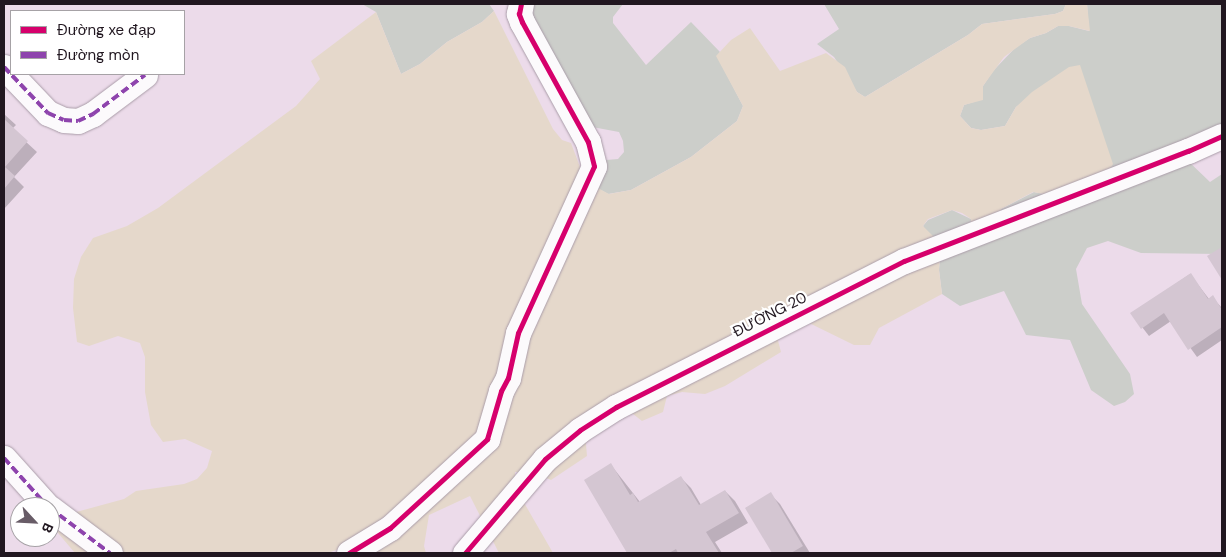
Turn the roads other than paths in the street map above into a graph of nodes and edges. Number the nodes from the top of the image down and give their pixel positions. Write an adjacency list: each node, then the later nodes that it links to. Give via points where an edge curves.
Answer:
1 (521, 4): 9 (street, via 519,14 522,22 588,142 594,166 518,333 508,378 487,439 390,528)
2 (12, 75): 3 (street, via 48,113 64,120 78,121 93,114)
3 (145, 76)
4 (1222, 136): 10 (street, ĐƯỜNG 20, via 904,261 610,411 580,430 545,459)
5 (4, 458): 6 (street)
6 (39, 497)
7 (60, 516): 8 (street)
8 (110, 553)
9 (349, 553)
10 (465, 553)

